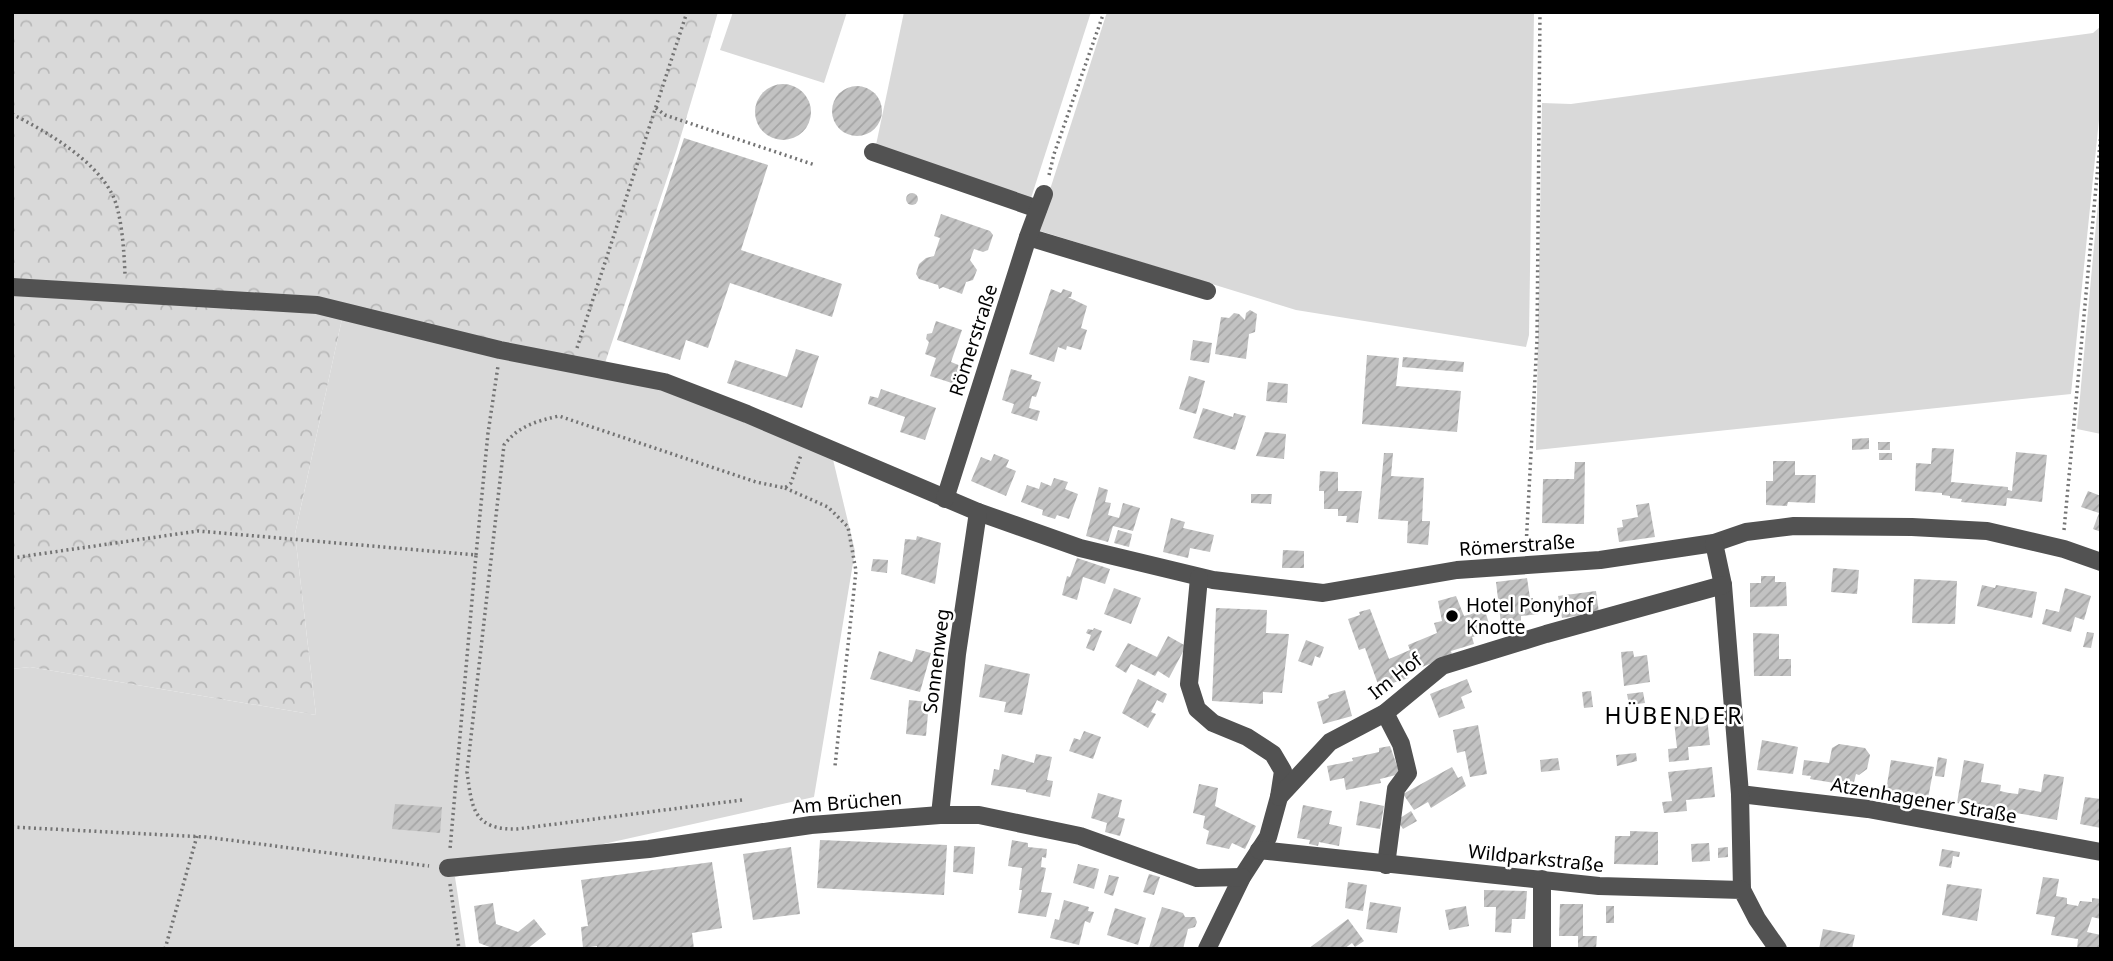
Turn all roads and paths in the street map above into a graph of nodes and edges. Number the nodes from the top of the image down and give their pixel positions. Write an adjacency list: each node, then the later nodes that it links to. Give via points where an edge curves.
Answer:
1 (687, 12): 4 (path)
2 (1104, 12): 9 (path)
3 (1540, 12): 25 (path, via 1536,340)
4 (656, 108): 8 (path); 15 (path)
5 (12, 114): 13 (path, via 81,156 112,195 124,244)
6 (2101, 134): 21 (path, via 2064,536)
7 (873, 152): 9 (street)
8 (815, 165)
9 (1041, 201): 10 (street, Römerstraße)
10 (1028, 237): 12 (street); 18 (street, Römerstraße)
11 (12, 287): 13 (street, Römerstraße)
12 (1207, 292)
13 (126, 293): 14 (street, Römerstraße, via 317,305)
14 (500, 350): 15 (street, Römerstraße); 22 (path)
15 (572, 364): 16 (street, Römerstraße, via 664,382)
16 (806, 440): 17 (path); 18 (street, Römerstraße)
17 (785, 488): 29 (path, via 828,507 848,527 856,571); 32 (path, via 559,416 513,432 504,445 497,493 467,772 472,806 483,821 497,830 517,829)
18 (945, 499): 19 (street, Römerstraße)
19 (978, 512): 26 (street, Römerstraße, via 1080,548); 33 (street, Sonnenweg)
20 (1714, 543): 21 (street, Römerstraße, via 1746,532 1794,526 1912,527 1987,531); 25 (street, Römerstraße); 27 (street)
21 (2059, 548): 24 (street, Römerstraße)
22 (476, 555): 23 (path, via 198,531); 39 (path)
23 (12, 558)
24 (2101, 562)
25 (1525, 566): 26 (street, Römerstraße, via 1457,570 1323,593)
26 (1199, 578): 31 (street, via 1189,684 1197,709 1213,723 1273,754 1283,771)
27 (1723, 585): 28 (street, Im Hof, via 1442,666); 30 (street)
28 (1385, 713): 31 (street, Im Hof, via 1330,742); 38 (street, via 1401,744 1408,773 1396,789)
29 (835, 766)
30 (1740, 794): 37 (street, Atzenhagener Straße, via 1868,809); 42 (street)
31 (1279, 797): 36 (street)
32 (742, 800)
33 (940, 815): 39 (street, Am Brüchen, via 811,825 649,849); 40 (street, Am Brüchen, via 979,815 1080,836 1197,878)
34 (12, 827): 35 (path)
35 (197, 836): 39 (path); 43 (path)
36 (1259, 850): 38 (street, Wildparkstraße); 40 (street)
37 (2101, 852)
38 (1386, 865): 41 (street, Wildparkstraße)
39 (448, 868): 44 (path)
40 (1242, 877): 45 (street)
41 (1542, 878): 42 (street, Wildparkstraße, via 1599,886); 46 (street)
42 (1742, 890): 47 (street)
43 (165, 949)
44 (459, 949)
45 (1207, 949)
46 (1542, 949)
47 (1778, 949)

